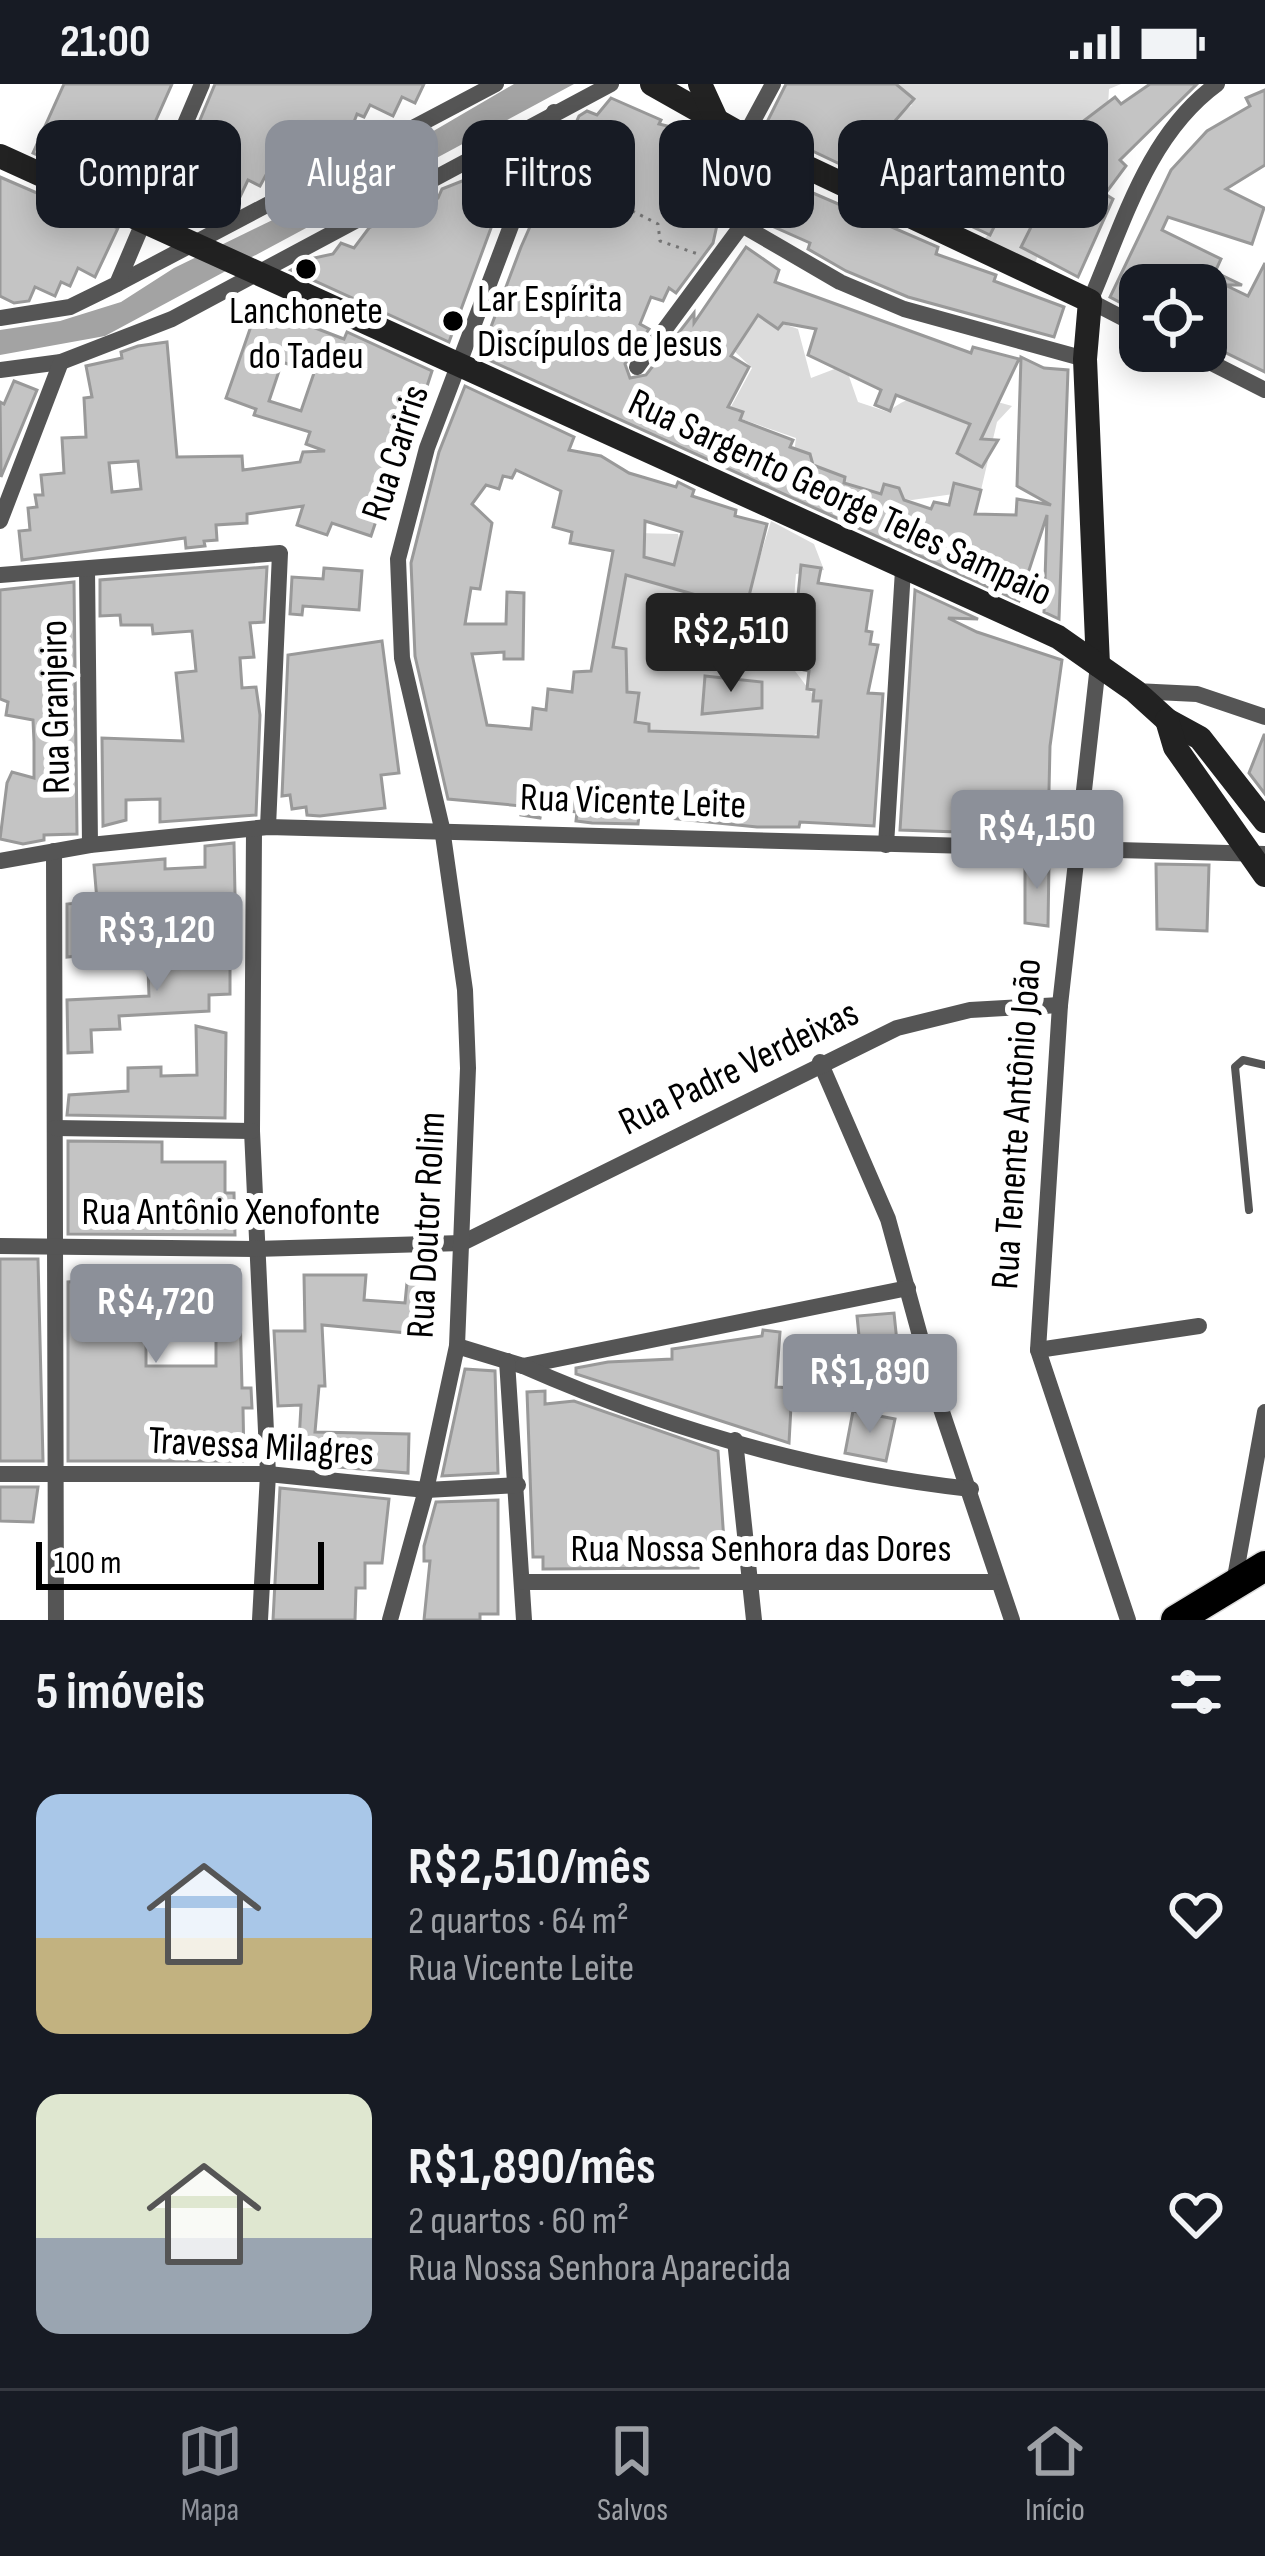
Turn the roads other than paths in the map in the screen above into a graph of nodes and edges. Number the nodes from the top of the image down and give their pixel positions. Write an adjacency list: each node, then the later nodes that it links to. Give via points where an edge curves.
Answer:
1 (202, 84): 10 (street)
2 (496, 84): 19 (street)
3 (611, 84): 8 (street)
4 (652, 84): 9 (main road)
5 (700, 84): 9 (main road)
6 (773, 84): 11 (street)
7 (1216, 84): 22 (street, Rua Tenente Antônio João, via 1179,115 1154,153)
8 (554, 112): 20 (street); 27 (street, Rua Cariris)
9 (716, 119)
10 (186, 120)
11 (760, 120)
12 (0, 156): 14 (main road, Rua Sargento George Teles Sampaio)
13 (814, 169): 22 (main road)
14 (36, 173)
15 (139, 228): 21 (street)
16 (156, 228): 19 (main road, Rua Sargento George Teles Sampaio)
17 (740, 228): 28 (street)
18 (747, 228): 25 (street, via 904,309)
19 (196, 244): 20 (main road, Rua Sargento George Teles Sampaio); 21 (street)
20 (255, 271): 26 (street, via 172,319); 27 (main road, Rua Sargento George Teles Sampaio)
21 (117, 284): 24 (street, via 70,307)
22 (1090, 301): 23 (street); 25 (main road, Rua Tenente Antônio João)
23 (1119, 316)
24 (0, 318)
25 (1085, 359): 36 (main road, Rua Tenente Antônio João)
26 (61, 362): 29 (street); 32 (street)
27 (460, 364): 34 (main road, Rua Sargento George Teles Sampaio); 41 (street, Rua Cariris, via 398,559 402,658)
28 (637, 367)
29 (0, 370)
30 (1227, 371): 31 (street)
31 (1265, 390)
32 (0, 521)
33 (87, 569): 35 (street); 42 (street, via 272,551 280,557); 44 (street, Rua Granjeiro)
34 (903, 570): 36 (main road, Rua Sargento George Teles Sampaio, via 1067,642); 43 (street)
35 (0, 575)
36 (1099, 665): 37 (main road, Rua Sargento George Teles Sampaio); 45 (street, Rua Tenente Antônio João)
37 (1136, 691): 38 (street, via 1197,694); 39 (main road, Rua Sargento George Teles Sampaio)
38 (1265, 717)
39 (1167, 720): 40 (main road, via 1201,738); 48 (main road, via 1175,747)
40 (1265, 821)
41 (442, 828): 42 (street, Rua Vicente Leite); 43 (street, Rua Vicente Leite); 55 (street, Rua Doutor Rolim, via 467,1028)
42 (261, 829): 44 (street, Rua Vicente Leite); 53 (street)
43 (886, 844): 45 (street, Rua Vicente Leite)
44 (90, 845): 46 (street, Rua Vicente Leite)
45 (1076, 847): 48 (street, Rua Vicente Leite); 49 (street, Rua Tenente Antônio João)
46 (54, 851): 47 (street, Rua Vicente Leite); 52 (street)
47 (0, 861)
48 (1260, 862)
49 (1060, 1005): 50 (street, Rua Padre Verdeixas, via 928,1019); 62 (street, Rua Tenente Antônio João)
50 (820, 1062): 55 (street, Rua Padre Verdeixas); 59 (street, via 888,1219)
51 (1265, 1064): 54 (lane, via 1243,1060 1235,1067)
52 (56, 1128): 53 (street); 57 (street)
53 (252, 1132): 58 (street)
54 (1249, 1210)
55 (462, 1243): 58 (street, Rua Antônio Xenofonte); 61 (street, Rua Doutor Rolim)
56 (0, 1246): 57 (street, Rua Antônio Xenofonte)
57 (57, 1246): 58 (street, Rua Antônio Xenofonte); 67 (street)
58 (255, 1249): 68 (street)
59 (908, 1288): 63 (street); 70 (street)
60 (1199, 1326): 62 (street)
61 (457, 1346): 63 (street); 71 (street, Rua Doutor Rolim)
62 (1038, 1351): 83 (street, Rua Tenente Antônio João)
63 (515, 1364): 65 (street, via 626,1411); 69 (street)
64 (1265, 1412): 76 (street)
65 (735, 1440): 70 (street, via 854,1472); 75 (street)
66 (0, 1474): 67 (street, Travessa Milagres)
67 (58, 1474): 68 (street, Travessa Milagres); 77 (street)
68 (268, 1474): 71 (street, Travessa Milagres); 78 (street)
69 (518, 1485): 71 (street, Travessa Milagres); 73 (street)
70 (970, 1489): 74 (street)
71 (426, 1490): 79 (street, Rua Doutor Rolim)
72 (1265, 1566): 76 (highway)
73 (524, 1582): 75 (street, Rua Nossa Senhora das Dores); 80 (street)
74 (997, 1582): 75 (street, Rua Nossa Senhora das Dores); 82 (street)
75 (750, 1586): 81 (street)
76 (1220, 1601): 84 (highway)
77 (56, 1620)
78 (260, 1620)
79 (390, 1620)
80 (524, 1620)
81 (754, 1620)
82 (1012, 1620)
83 (1128, 1620)
84 (1176, 1620)

